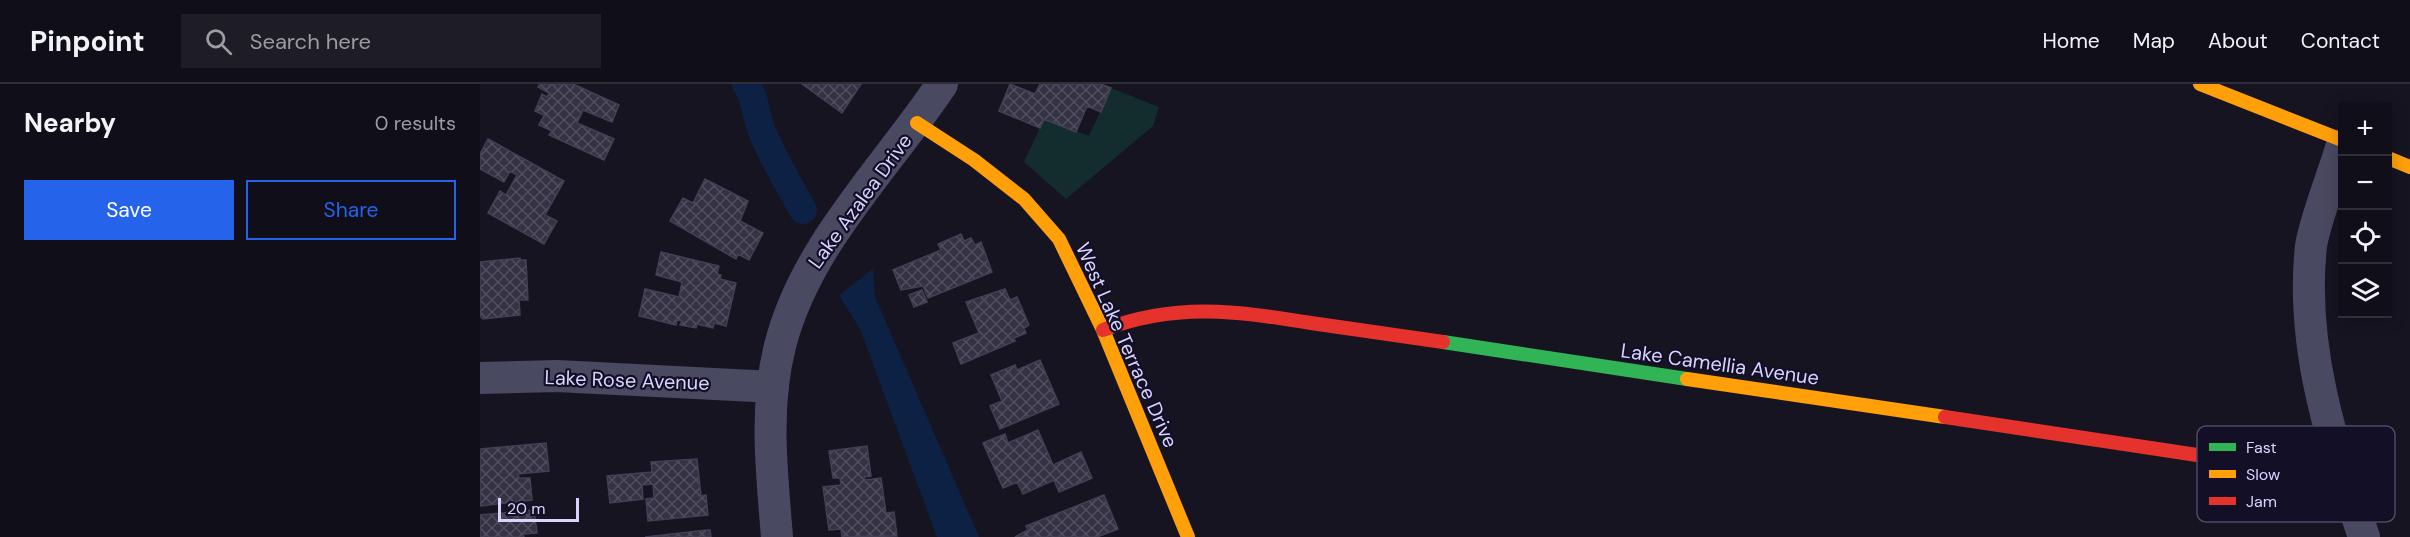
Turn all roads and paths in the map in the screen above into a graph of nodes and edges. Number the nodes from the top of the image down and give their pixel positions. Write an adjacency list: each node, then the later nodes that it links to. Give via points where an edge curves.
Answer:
1 (942, 84): 3 (street, Lake Azalea Drive)
2 (2200, 84): 4 (street)
3 (917, 123): 8 (street, West Lake Terrace Drive, via 1024,199 1059,239); 10 (street, Lake Azalea Drive, via 853,206 809,273 787,322)
4 (2338, 138)
5 (2339, 156): 11 (street, via 2311,245 2310,340)
6 (2392, 160): 7 (street)
7 (2410, 167)
8 (1103, 330): 12 (street, Lake Camellia Avenue, via 1135,316 1184,309 1234,311); 15 (street, West Lake Terrace Drive)
9 (480, 378): 10 (street, Lake Rose Avenue, via 557,376)
10 (773, 387): 14 (street, Lake Azalea Drive, via 770,458)
11 (2329, 426)
12 (2197, 455)
13 (2359, 522): 16 (street)
14 (777, 537)
15 (1188, 537)
16 (2364, 537)

